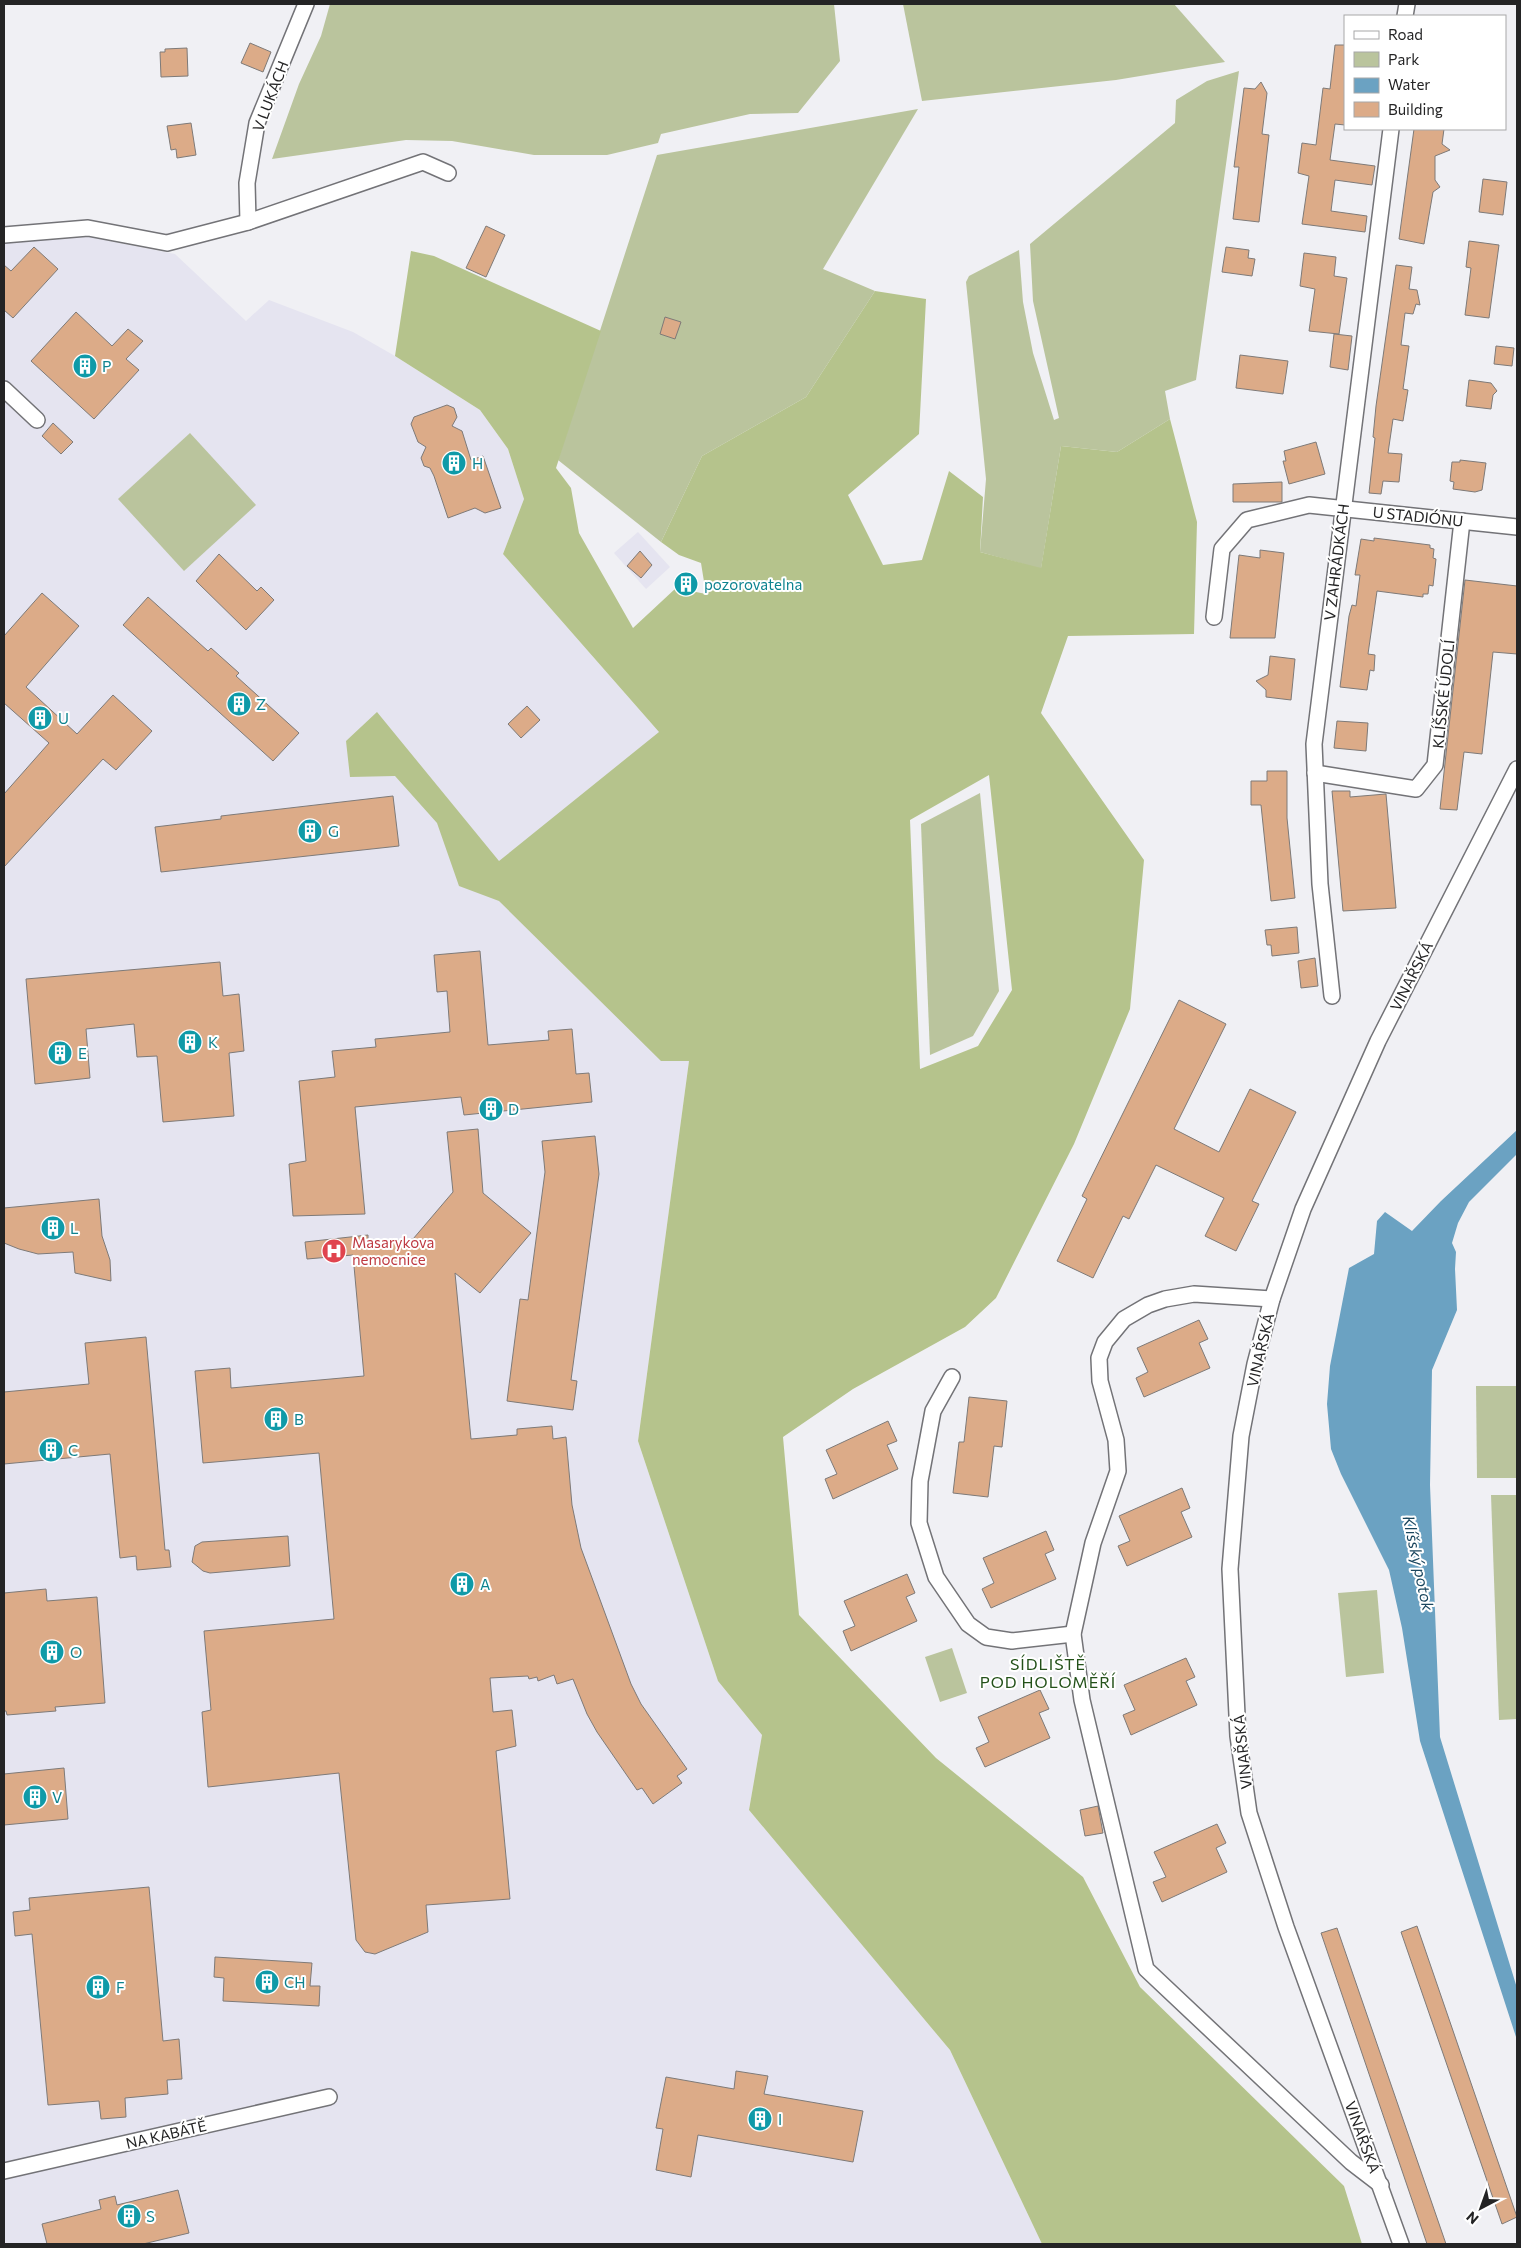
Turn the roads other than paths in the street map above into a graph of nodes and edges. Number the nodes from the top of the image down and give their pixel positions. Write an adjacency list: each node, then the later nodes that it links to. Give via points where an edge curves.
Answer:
1 (306, 4): 4 (street, V LUKÁCH, via 257,123 247,183)
2 (1391, 130): 8 (street, V ZAHRÁDKÁCH)
3 (448, 173): 4 (street, via 424,162)
4 (248, 222): 5 (street, via 167,243 88,228)
5 (4, 235)
6 (4, 389): 7 (street)
7 (37, 420)
8 (1343, 508): 9 (street, U STADIÓNU); 11 (street, U STADIÓNU, via 1309,505 1246,520 1222,549); 13 (street, V ZAHRÁDKÁCH, via 1314,744)
9 (1462, 521): 10 (street, U STADIÓNU); 13 (street, KLÍŠSKÉ ÚDOLÍ, via 1436,765 1416,790)
10 (1517, 527)
11 (1214, 617)
12 (1517, 769): 15 (street, VINAŘSKÁ, via 1378,1041 1303,1209)
13 (1315, 773): 14 (street, V ZAHRÁDKÁCH, via 1320,884)
14 (1332, 996)
15 (1272, 1299): 17 (street, VINAŘSKÁ, via 1194,1294 1165,1299 1124,1319 1105,1342 1099,1358 1100,1381 1116,1440 1118,1471 1093,1543); 20 (street, VINAŘSKÁ, via 1241,1436 1230,1569 1238,1736 1249,1814 1286,1927)
16 (952, 1377): 17 (street, via 933,1411 920,1482 919,1523 936,1576 968,1624 986,1637 1012,1642)
17 (1073, 1634): 20 (street, VINAŘSKÁ, via 1082,1700 1146,1969 1351,2162)
18 (329, 2097): 19 (street, NA KABÁTĚ)
19 (4, 2171)
20 (1381, 2185): 21 (street, VINAŘSKÁ)
21 (1401, 2244)

